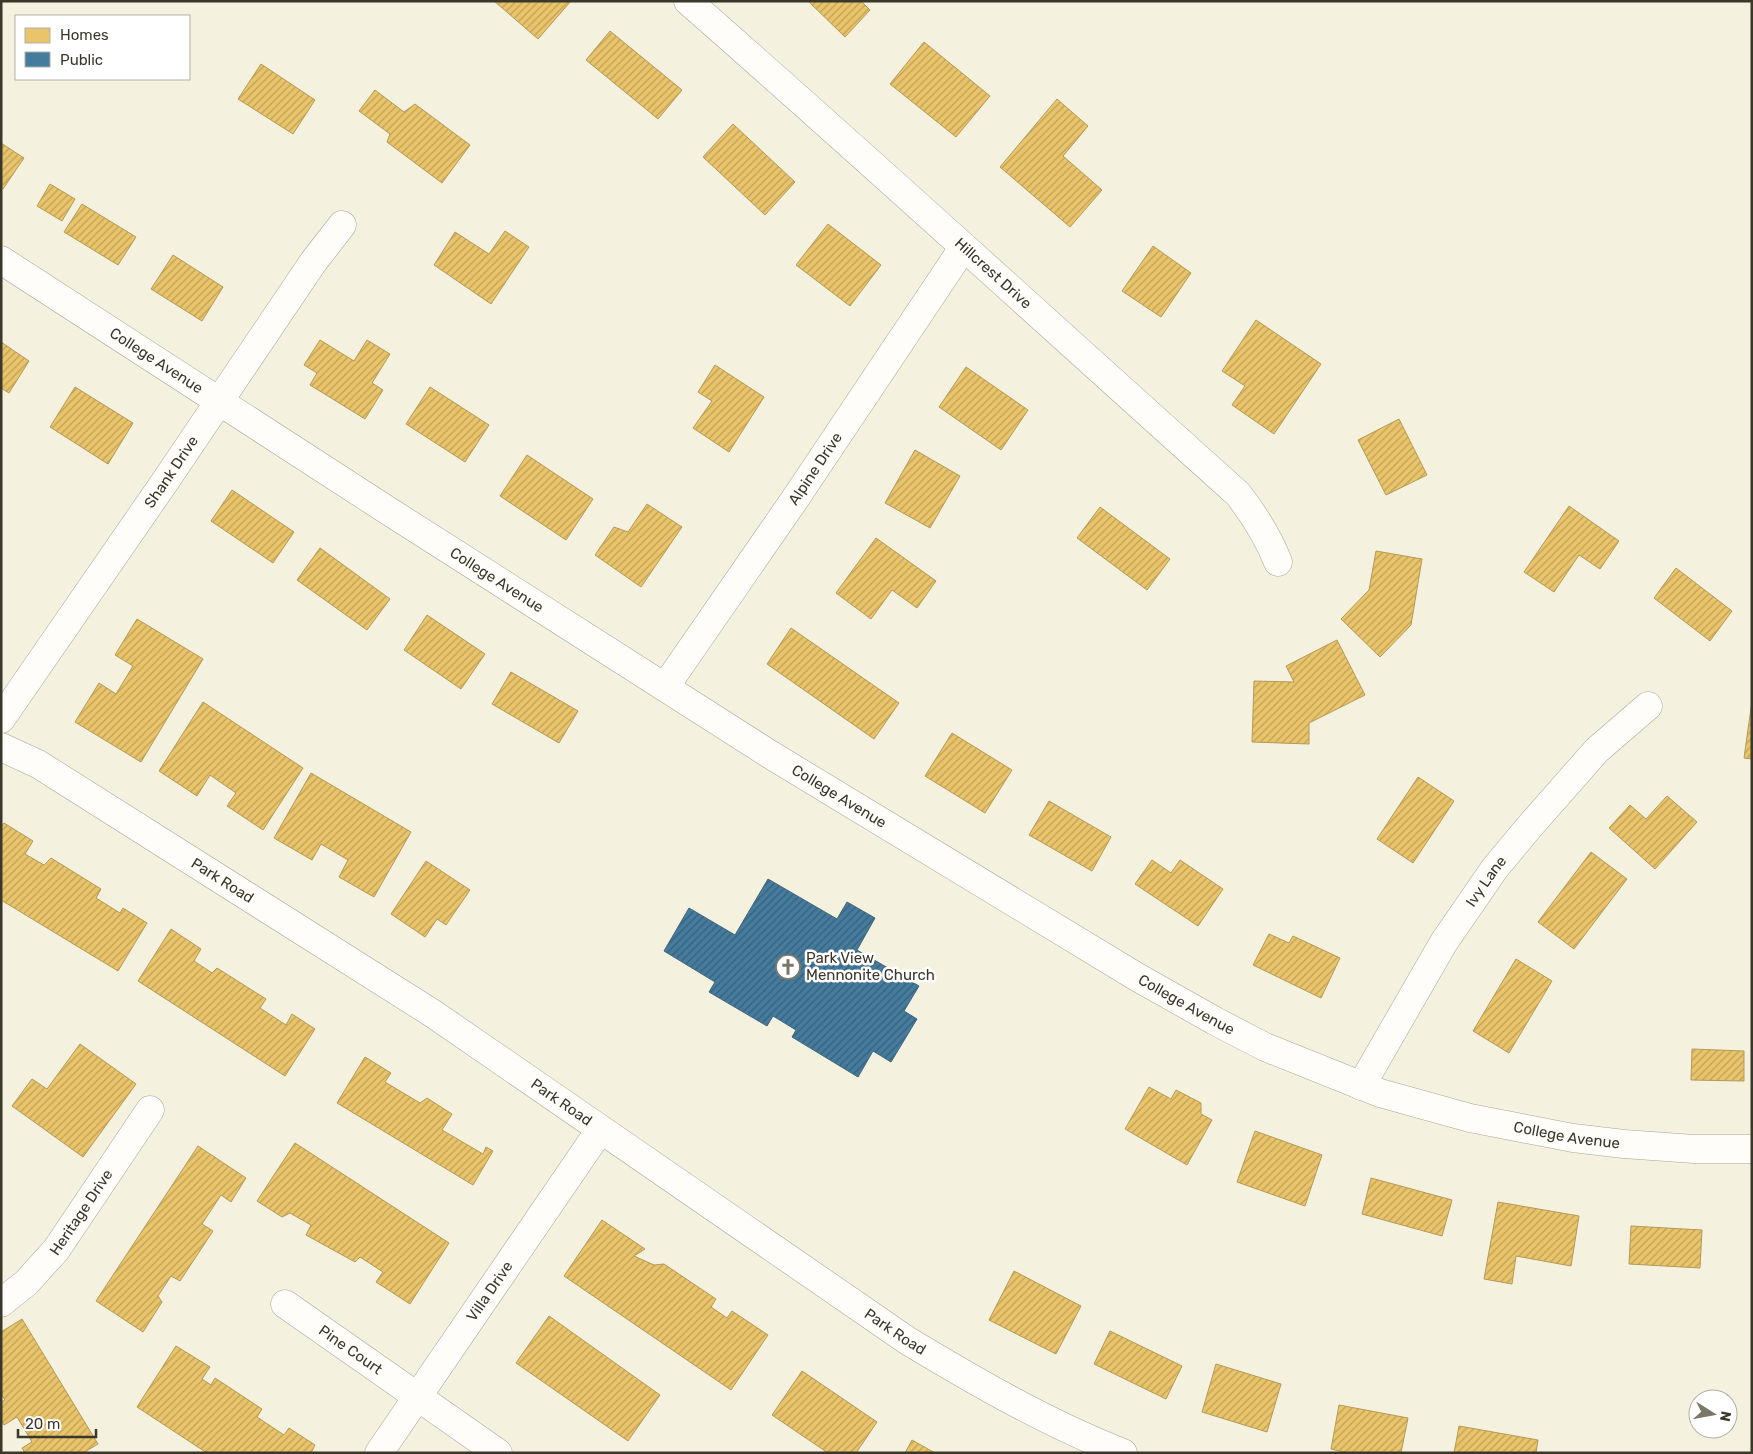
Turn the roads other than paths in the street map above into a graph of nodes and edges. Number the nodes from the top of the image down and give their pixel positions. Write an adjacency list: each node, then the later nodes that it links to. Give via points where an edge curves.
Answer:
1 (688, 1): 3 (street, Hillcrest Drive)
2 (342, 225): 5 (street, Shank Drive)
3 (963, 248): 6 (street, Hillcrest Drive, via 1238,494 1253,513); 7 (street, Alpine Drive)
4 (1, 260): 5 (street, College Avenue)
5 (220, 400): 7 (street, College Avenue); 9 (street, Shank Drive)
6 (1278, 562)
7 (665, 688): 11 (street, College Avenue, via 1137,977 1265,1047)
8 (1648, 706): 11 (street, Ivy Lane, via 1597,750 1495,868 1444,942)
9 (1, 719)
10 (1, 747): 13 (street, Park Road, via 38,764 432,1013)
11 (1361, 1086): 14 (street, College Avenue, via 1470,1118 1573,1138 1654,1146)
12 (150, 1110): 15 (street, Heritage Drive, via 56,1250 32,1278)
13 (600, 1130): 17 (street, Villa Drive); 20 (street, Park Road, via 908,1341 979,1384 1058,1425)
14 (1752, 1149)
15 (1, 1303)
16 (285, 1304): 17 (street, Pine Court)
17 (417, 1396): 18 (street, Villa Drive); 19 (street, Pine Court)
18 (379, 1453)
19 (498, 1453)
20 (1123, 1453)

